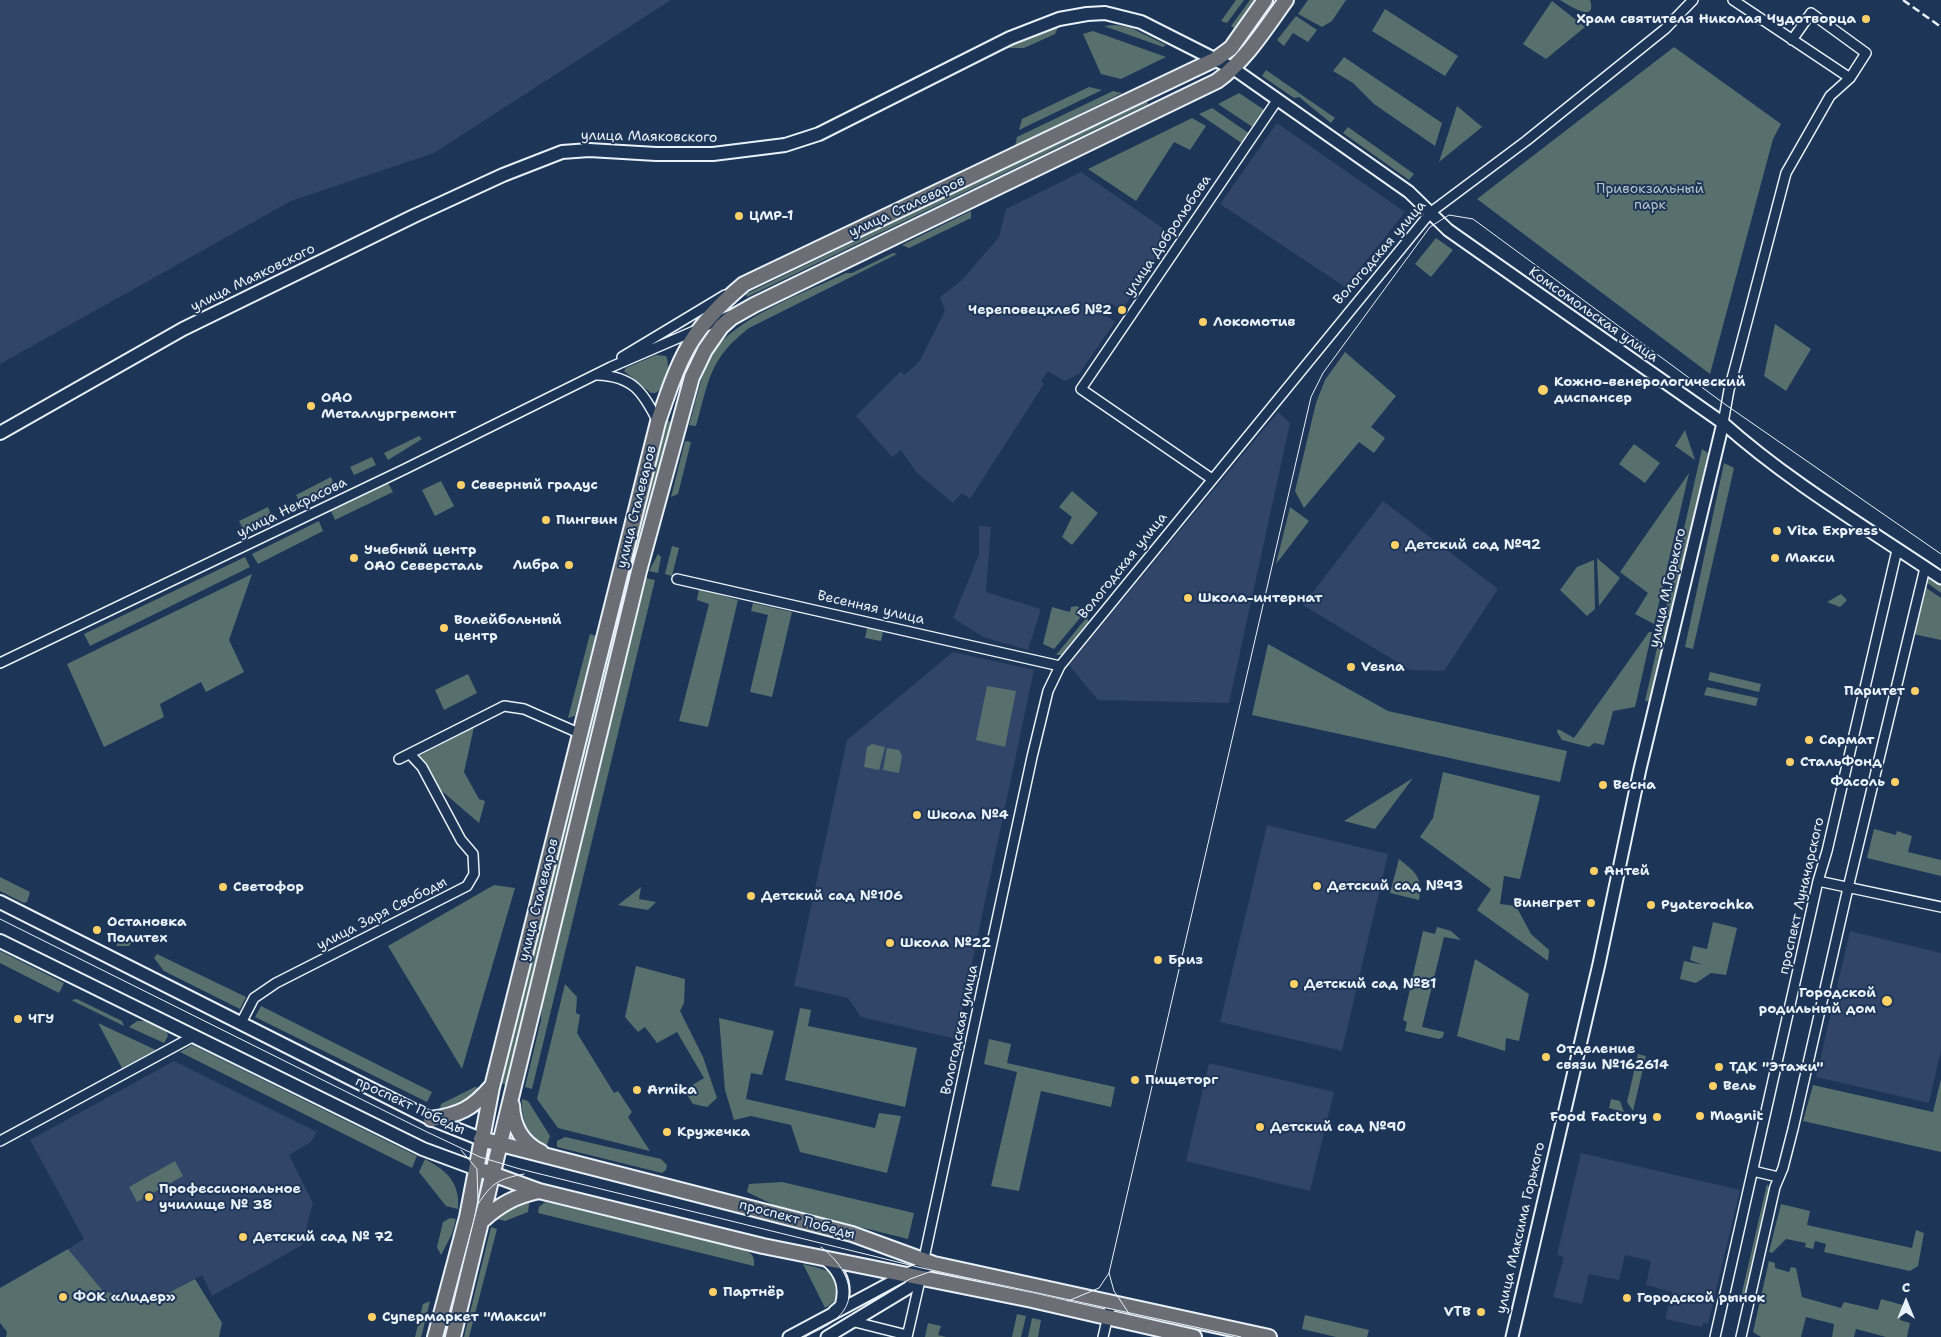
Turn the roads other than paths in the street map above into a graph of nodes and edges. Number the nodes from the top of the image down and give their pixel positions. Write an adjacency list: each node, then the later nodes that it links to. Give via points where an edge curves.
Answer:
1 (1265, 0): 6 (main road, улица Сталеваров, via 1231,48)
2 (1286, 0): 7 (main road, улица Сталеваров)
3 (1693, 0): 10 (street, Вологодская улица, via 1666,30)
4 (1733, 0): 5 (street)
5 (1792, 40): 8 (street); 8 (street, улица М.Горького, via 1811,13 1866,52)
6 (1216, 59): 7 (main road, улица Маяковского); 11 (main road, улица Сталеваров); 17 (main road, улица Маяковского, via 1140,22 1104,13 1087,14 1033,27 819,134 785,146 693,154 562,152 414,216 183,329)
7 (1234, 69): 9 (street, Комсомольская улица); 12 (main road, улица Сталеваров, via 1217,81)
8 (1850, 78): 16 (street, улица М.Горького, via 1830,96 1786,172)
9 (1278, 99): 10 (street, Комсомольская улица, via 1409,192); 18 (street, улица Добролюбова, via 1081,389)
10 (1432, 212): 16 (street, Комсомольская улица, via 1448,230); 18 (street, Вологодская улица)
11 (744, 284): 13 (main road, улица Сталеваров, via 722,302); 14 (street)
12 (754, 305): 13 (street); 36 (main road, улица Сталеваров, via 721,327 692,377 639,571)
13 (699, 328): 14 (street); 15 (main road, улица Сталеваров, via 675,372)
14 (594, 374): 15 (street, via 612,375 632,383 645,395); 23 (street, улица Некрасова)
15 (658, 422): 25 (main road, улица Сталеваров)
16 (1723, 422): 19 (street, Комсомольская улица, via 1748,445); 38 (street, улица М.Горького)
17 (0, 433)
18 (1212, 479): 24 (street, Вологодская улица)
19 (1897, 550): 20 (street, Комсомольская улица); 28 (street, проспект Луначарского)
20 (1925, 568): 21 (street, Комсомольская улица); 29 (street)
21 (1941, 578)
22 (677, 579): 24 (street, Весенняя улица)
23 (0, 662)
24 (1060, 666): 52 (street, Вологодская улица, via 1048,691 1032,757)
25 (581, 734): 26 (street, via 524,709 504,706); 35 (main road, улица Сталеваров)
26 (410, 754): 27 (street); 33 (street, улица Заря Свободы, via 422,767 461,840 473,854 474,874 467,886 276,983 254,998)
27 (399, 759)
28 (1818, 881): 29 (street); 44 (street, проспект Луначарского)
29 (1848, 888): 31 (street); 46 (street, via 1793,1128)
30 (0, 902): 33 (main road, проспект Победы)
31 (1941, 907)
32 (0, 941): 34 (main road, проспект Победы)
33 (241, 1023): 37 (main road, проспект Победы)
34 (194, 1036): 40 (street); 43 (main road, проспект Победы, via 423,1149)
35 (492, 1087): 37 (main road, via 475,1105 455,1114); 39 (main road, улица Сталеваров)
36 (512, 1092): 41 (main road, улица Сталеваров); 42 (main road, via 518,1132 533,1148)
37 (431, 1119): 39 (main road, проспект Победы)
38 (1560, 1125): 65 (street, улица Максима Горького)
39 (481, 1139): 41 (main road, проспект Победы); 43 (main road, улица Сталеваров)
40 (0, 1141)
41 (501, 1145): 42 (main road, проспект Победы); 45 (main road, улица Сталеваров)
42 (548, 1156): 49 (main road, проспект Победы)
43 (477, 1170): 45 (main road, проспект Победы); 58 (main road, улица Сталеваров)
44 (1753, 1171): 46 (street); 66 (street, проспект Луначарского)
45 (493, 1174): 47 (main road, проспект Победы); 48 (main road, улица Сталеваров)
46 (1778, 1177): 67 (street)
47 (539, 1191): 48 (main road, via 516,1197 497,1207); 50 (main road, проспект Победы, via 763,1246)
48 (482, 1221): 59 (main road, улица Сталеваров)
49 (881, 1244): 51 (main road, via 884,1261); 52 (main road, проспект Победы)
50 (821, 1257): 51 (main road, проспект Победы); 54 (street, via 836,1267 844,1287 841,1306)
51 (872, 1268): 52 (main road, проспект Победы)
52 (921, 1268): 53 (main road, проспект Победы); 54 (street); 55 (main road, проспект Победы); 56 (street, via 908,1288); 57 (street, Вологодская улица)
53 (1111, 1303): 55 (street); 64 (main road, проспект Победы)
54 (828, 1317): 60 (street)
55 (1107, 1317): 62 (street); 63 (main road, проспект Победы)
56 (855, 1322): 57 (street); 61 (street)
57 (907, 1336)
58 (435, 1337)
59 (453, 1337)
60 (789, 1337)
61 (827, 1337)
62 (1103, 1337)
63 (1194, 1337)
64 (1269, 1337)
65 (1512, 1337)
66 (1716, 1337)
67 (1741, 1337)

